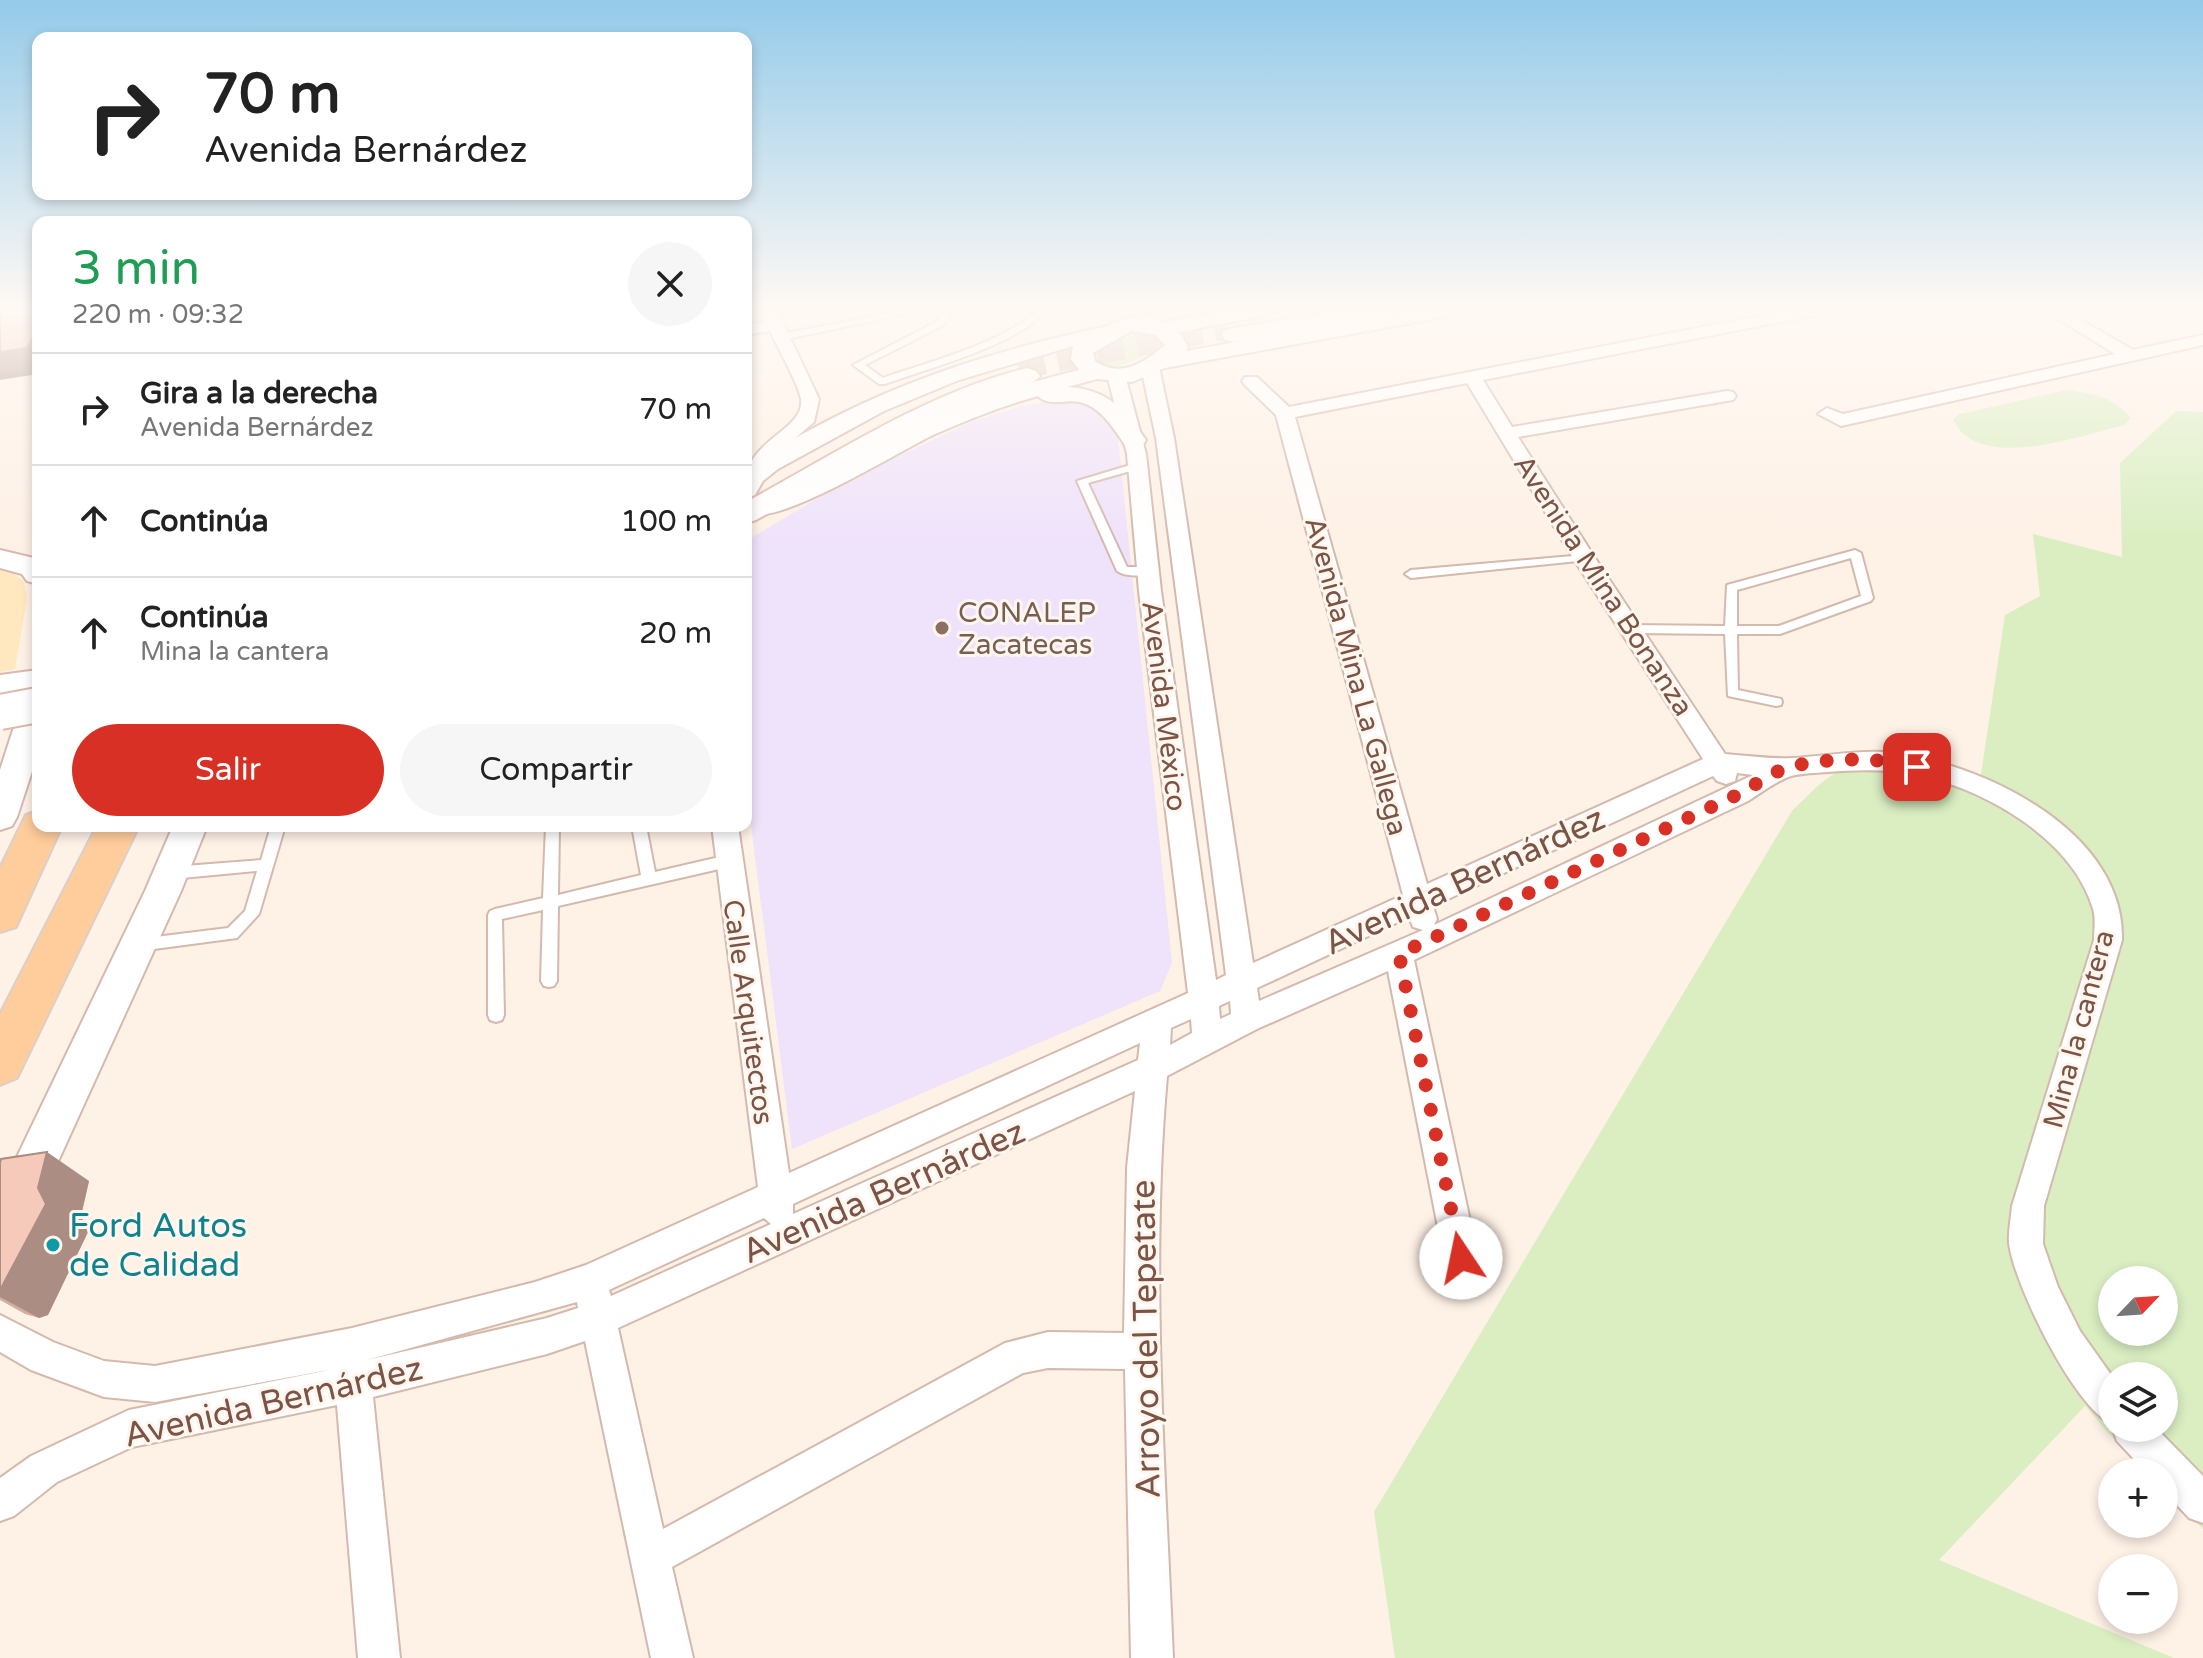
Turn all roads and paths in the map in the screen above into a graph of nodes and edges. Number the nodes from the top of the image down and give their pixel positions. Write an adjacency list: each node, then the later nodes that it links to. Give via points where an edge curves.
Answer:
1 (805, 387): 18 (street, via 810,399 807,418 763,456)
2 (920, 387): 20 (street, via 795,448)
3 (994, 387): 21 (main road, via 892,429)
4 (1008, 387): 12 (street)
5 (1118, 387): 16 (street, Avenida México, via 1127,399)
6 (1156, 387): 58 (street, Avenida México)
7 (1258, 387): 13 (street)
8 (1410, 387): 13 (street)
9 (1479, 387): 15 (street, Avenida Mina Bonanza)
10 (1989, 387): 14 (street, via 1841,420)
11 (1727, 396): 15 (street)
12 (978, 408): 16 (street, via 1043,395 1081,394 1112,409); 19 (street)
13 (1285, 413): 52 (street, Avenida Mina La Gallega)
14 (1827, 414)
15 (1507, 433): 23 (street, Avenida Mina Bonanza)
16 (1134, 440): 17 (street, Avenida México)
17 (1137, 466): 26 (street, Avenida México); 26 (lane, via 1082,481 1123,571)
18 (752, 488)
19 (812, 490): 22 (main road)
20 (752, 497)
21 (752, 500)
22 (752, 502)
23 (1584, 558): 27 (lane); 28 (street, Avenida Mina Bonanza)
24 (0, 559): 25 (main road)
25 (32, 567)
26 (1148, 571): 59 (street, Avenida México)
27 (1411, 574)
28 (1630, 629): 29 (lane); 36 (street, Avenida Mina Bonanza)
29 (1729, 629): 29 (lane, via 1780,630 1867,598 1855,553 1731,588); 32 (lane, via 1732,693)
30 (32, 682): 31 (main road)
31 (0, 687)
32 (1776, 702)
33 (32, 706): 34 (main road, bridge)
34 (0, 712)
35 (32, 724): 39 (street)
36 (1718, 763): 37 (street); 38 (street, Avenida Mina Bonanza); 52 (street, Avenida Bernárdez)
37 (1787, 767): 38 (street, Avenida Bernárdez); 75 (street, Mina la cantera, via 1856,760 1936,771 1988,790 2028,813 2064,840 2089,871 2108,911 2108,940 2028,1206 2026,1244 2067,1344)
38 (1739, 794): 54 (street, Avenida Bernárdez)
39 (0, 817)
40 (38, 832): 53 (main road)
41 (115, 832): 64 (main road)
42 (188, 832): 49 (street)
43 (276, 832): 48 (lane)
44 (552, 832): 51 (lane)
45 (640, 832): 50 (lane)
46 (726, 832): 47 (street, Calle Arquitectos)
47 (728, 861): 50 (lane); 66 (street, Calle Arquitectos)
48 (267, 865): 49 (lane); 55 (lane, via 252,914 232,934)
49 (171, 873): 55 (street)
50 (649, 879): 51 (lane)
51 (550, 901): 57 (lane); 60 (lane, via 495,915)
52 (1418, 902): 54 (street, Avenida Mina La Gallega); 58 (street, Avenida Bernárdez)
53 (0, 914)
54 (1429, 940): 56 (street, Avenida Bernárdez)
55 (138, 945): 67 (street)
56 (1399, 954): 61 (street, Avenida Bernárdez); 69 (street)
57 (549, 981)
58 (1242, 981): 59 (street, Avenida Bernárdez); 61 (street, Avenida México)
59 (1203, 997): 62 (street, Avenida Bernárdez); 63 (street, Avenida México)
60 (496, 1015)
61 (1247, 1020): 63 (street, Avenida Bernárdez)
62 (1157, 1021): 65 (street, Arroyo del Tepetate); 66 (street, Avenida Bernárdez)
63 (1208, 1039): 65 (street, Avenida Bernárdez)
64 (0, 1063)
65 (1153, 1068): 68 (street, Avenida Bernárdez); 73 (street, Arroyo del Tepetate, via 1143,1168)
66 (774, 1197): 68 (street, Calle Arquitectos); 70 (street, Avenida Bernárdez)
67 (7, 1219)
68 (785, 1235): 71 (street, Avenida Bernárdez)
69 (1461, 1258)
70 (590, 1281): 71 (street); 74 (street, Avenida Bernárdez)
71 (599, 1319): 74 (street, Avenida Bernárdez, via 547,1336); 79 (street)
72 (0, 1333): 74 (street, Avenida Bernárdez, via 44,1357 104,1379 155,1384)
73 (1142, 1351): 79 (street, via 1048,1350 1018,1356); 82 (street, Arroyo del Tepetate)
74 (352, 1365): 77 (street, Avenida Bernárdez, via 129,1429 44,1469); 80 (street)
75 (2098, 1387)
76 (2143, 1442): 78 (street)
77 (0, 1502)
78 (2203, 1504)
79 (650, 1558): 81 (street)
80 (379, 1658)
81 (672, 1658)
82 (1152, 1658)

